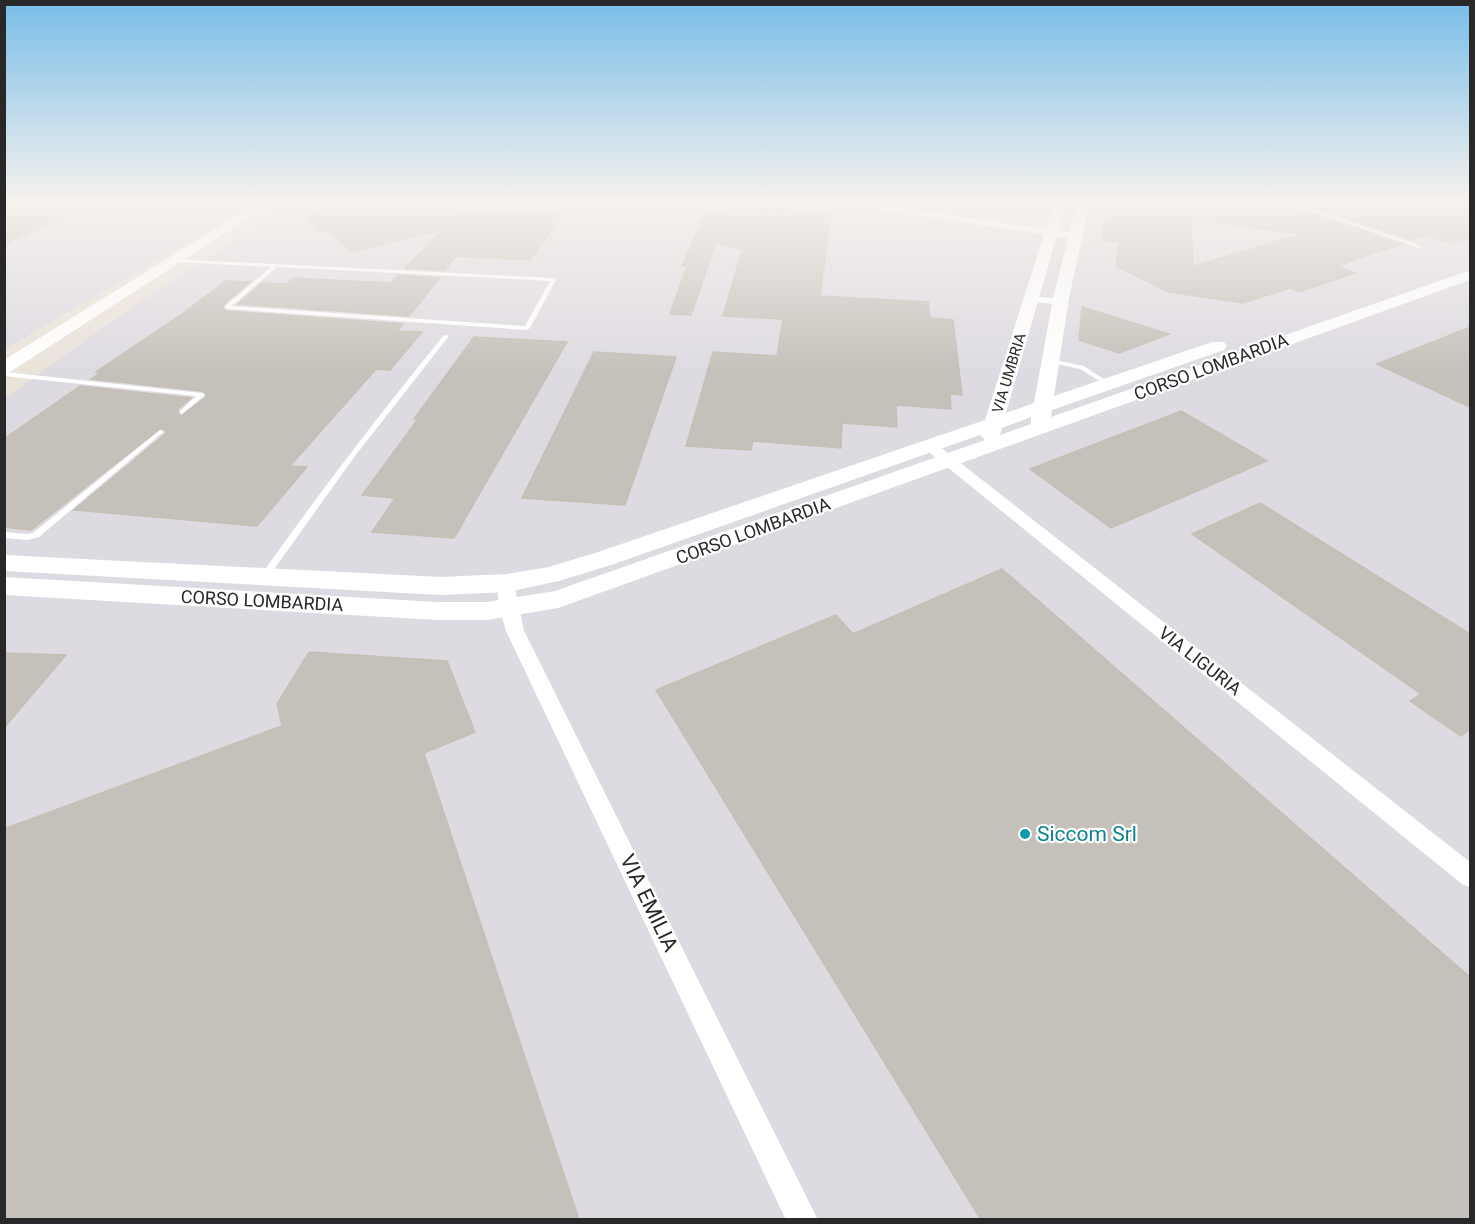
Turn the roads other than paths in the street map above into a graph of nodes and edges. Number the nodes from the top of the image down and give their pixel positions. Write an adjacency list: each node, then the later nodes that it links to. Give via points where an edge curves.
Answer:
1 (179, 257): 5 (street)
2 (1043, 257): 10 (street, VIA UMBRIA)
3 (1071, 257): 11 (street, VIA UMBRIA)
4 (1470, 259): 8 (street, CORSO LOMBARDIA)
5 (174, 260): 6 (lane); 15 (street)
6 (275, 266): 6 (lane, via 227,307 527,328 554,280)
7 (1470, 275): 9 (street, CORSO LOMBARDIA)
8 (1419, 277): 9 (street); 14 (street, CORSO LOMBARDIA)
9 (1441, 285): 17 (street, CORSO LOMBARDIA)
10 (1031, 298): 11 (street); 21 (street, VIA UMBRIA)
11 (1060, 302): 13 (street, VIA UMBRIA)
12 (446, 336): 30 (lane, via 382,414)
13 (1050, 361): 18 (lane, via 1082,367); 20 (street, VIA UMBRIA)
14 (1162, 366): 17 (street); 18 (street, CORSO LOMBARDIA)
15 (4, 368)
16 (4, 374): 19 (lane, via 202,395)
17 (1182, 378): 20 (street, CORSO LOMBARDIA)
18 (1108, 384): 20 (street, CORSO LOMBARDIA)
19 (182, 412)
20 (1041, 418): 21 (street, CORSO LOMBARDIA); 24 (street, CORSO LOMBARDIA)
21 (993, 424): 23 (street, CORSO LOMBARDIA); 24 (street, VIA UMBRIA)
22 (160, 432): 28 (lane, via 36,535)
23 (930, 446): 25 (street, VIA LIGURIA); 26 (street, CORSO LOMBARDIA)
24 (987, 447): 25 (street, CORSO LOMBARDIA)
25 (949, 461): 27 (street, CORSO LOMBARDIA); 34 (street, VIA LIGURIA)
26 (743, 511): 27 (street); 31 (street, CORSO LOMBARDIA, via 606,558)
27 (759, 529): 33 (street, CORSO LOMBARDIA, via 558,599)
28 (4, 534)
29 (4, 563): 30 (street, CORSO LOMBARDIA)
30 (264, 577): 31 (street, CORSO LOMBARDIA, via 441,586)
31 (507, 583): 33 (street, VIA EMILIA)
32 (4, 586): 33 (street, CORSO LOMBARDIA, via 436,611)
33 (509, 609): 35 (street, VIA EMILIA, via 515,631)
34 (1470, 876)
35 (804, 1220)

